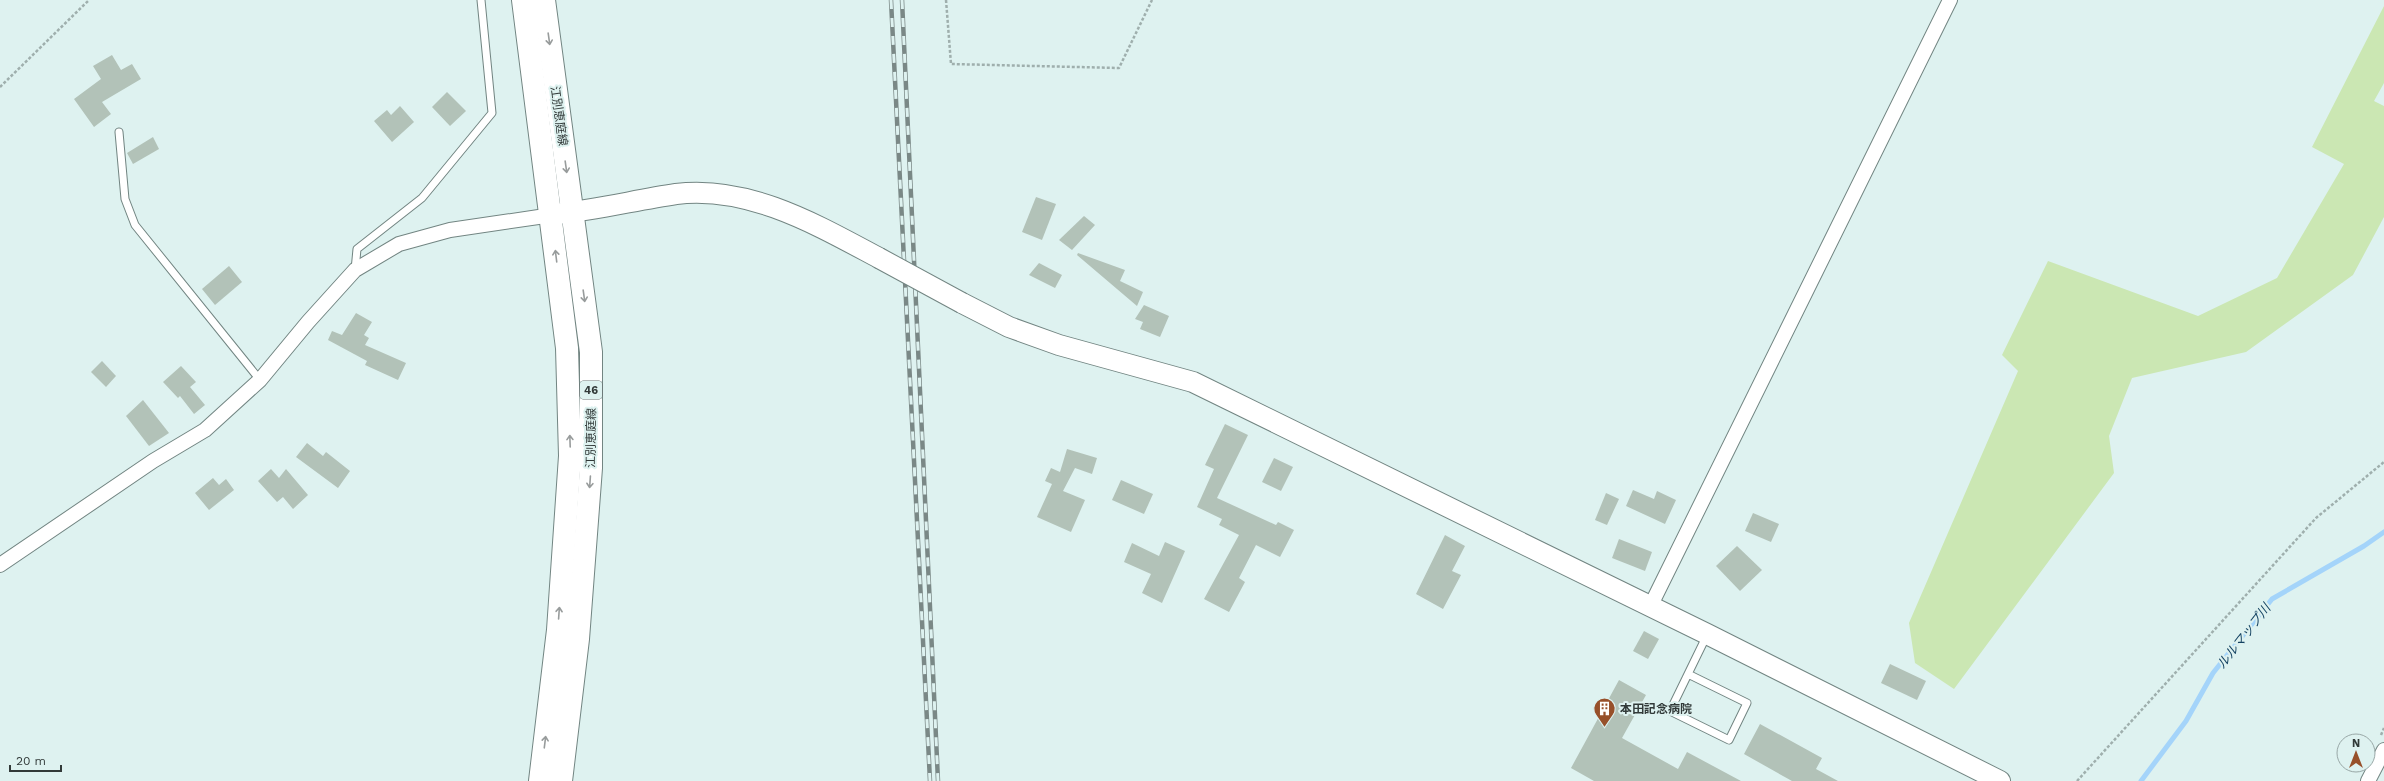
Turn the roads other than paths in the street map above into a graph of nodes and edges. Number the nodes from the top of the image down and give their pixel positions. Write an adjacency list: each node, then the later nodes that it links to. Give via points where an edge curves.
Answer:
1 (480, 0): 7 (lane, via 492,113 422,198 357,249)
2 (523, 0): 6 (main road, 江別恵庭線 / 46)
3 (544, 0): 6 (main road, 江別恵庭線 / 46, one-way to 6)
4 (1950, 0): 10 (street)
5 (119, 132): 8 (lane, via 125,199 135,225)
6 (562, 214): 7 (street, via 450,230 399,244); 10 (street, bridge, via 677,194 733,196 802,217 1009,327 1059,346 1193,382); 14 (main road, 江別恵庭線 / 46, one-way to 6, via 558,630 570,456); 15 (main road, 江別恵庭線 / 46, one-way to 15, via 591,352 591,468 578,639)
7 (355, 270): 8 (street)
8 (260, 380): 9 (street, via 205,430 152,461)
9 (0, 565)
10 (1650, 607): 11 (street)
11 (1707, 634): 12 (lane); 16 (street)
12 (1688, 674): 12 (lane, via 1747,704 1729,740 1670,711)
13 (2384, 750): 17 (street)
14 (540, 781)
15 (561, 781)
16 (2000, 781)
17 (2368, 781)

